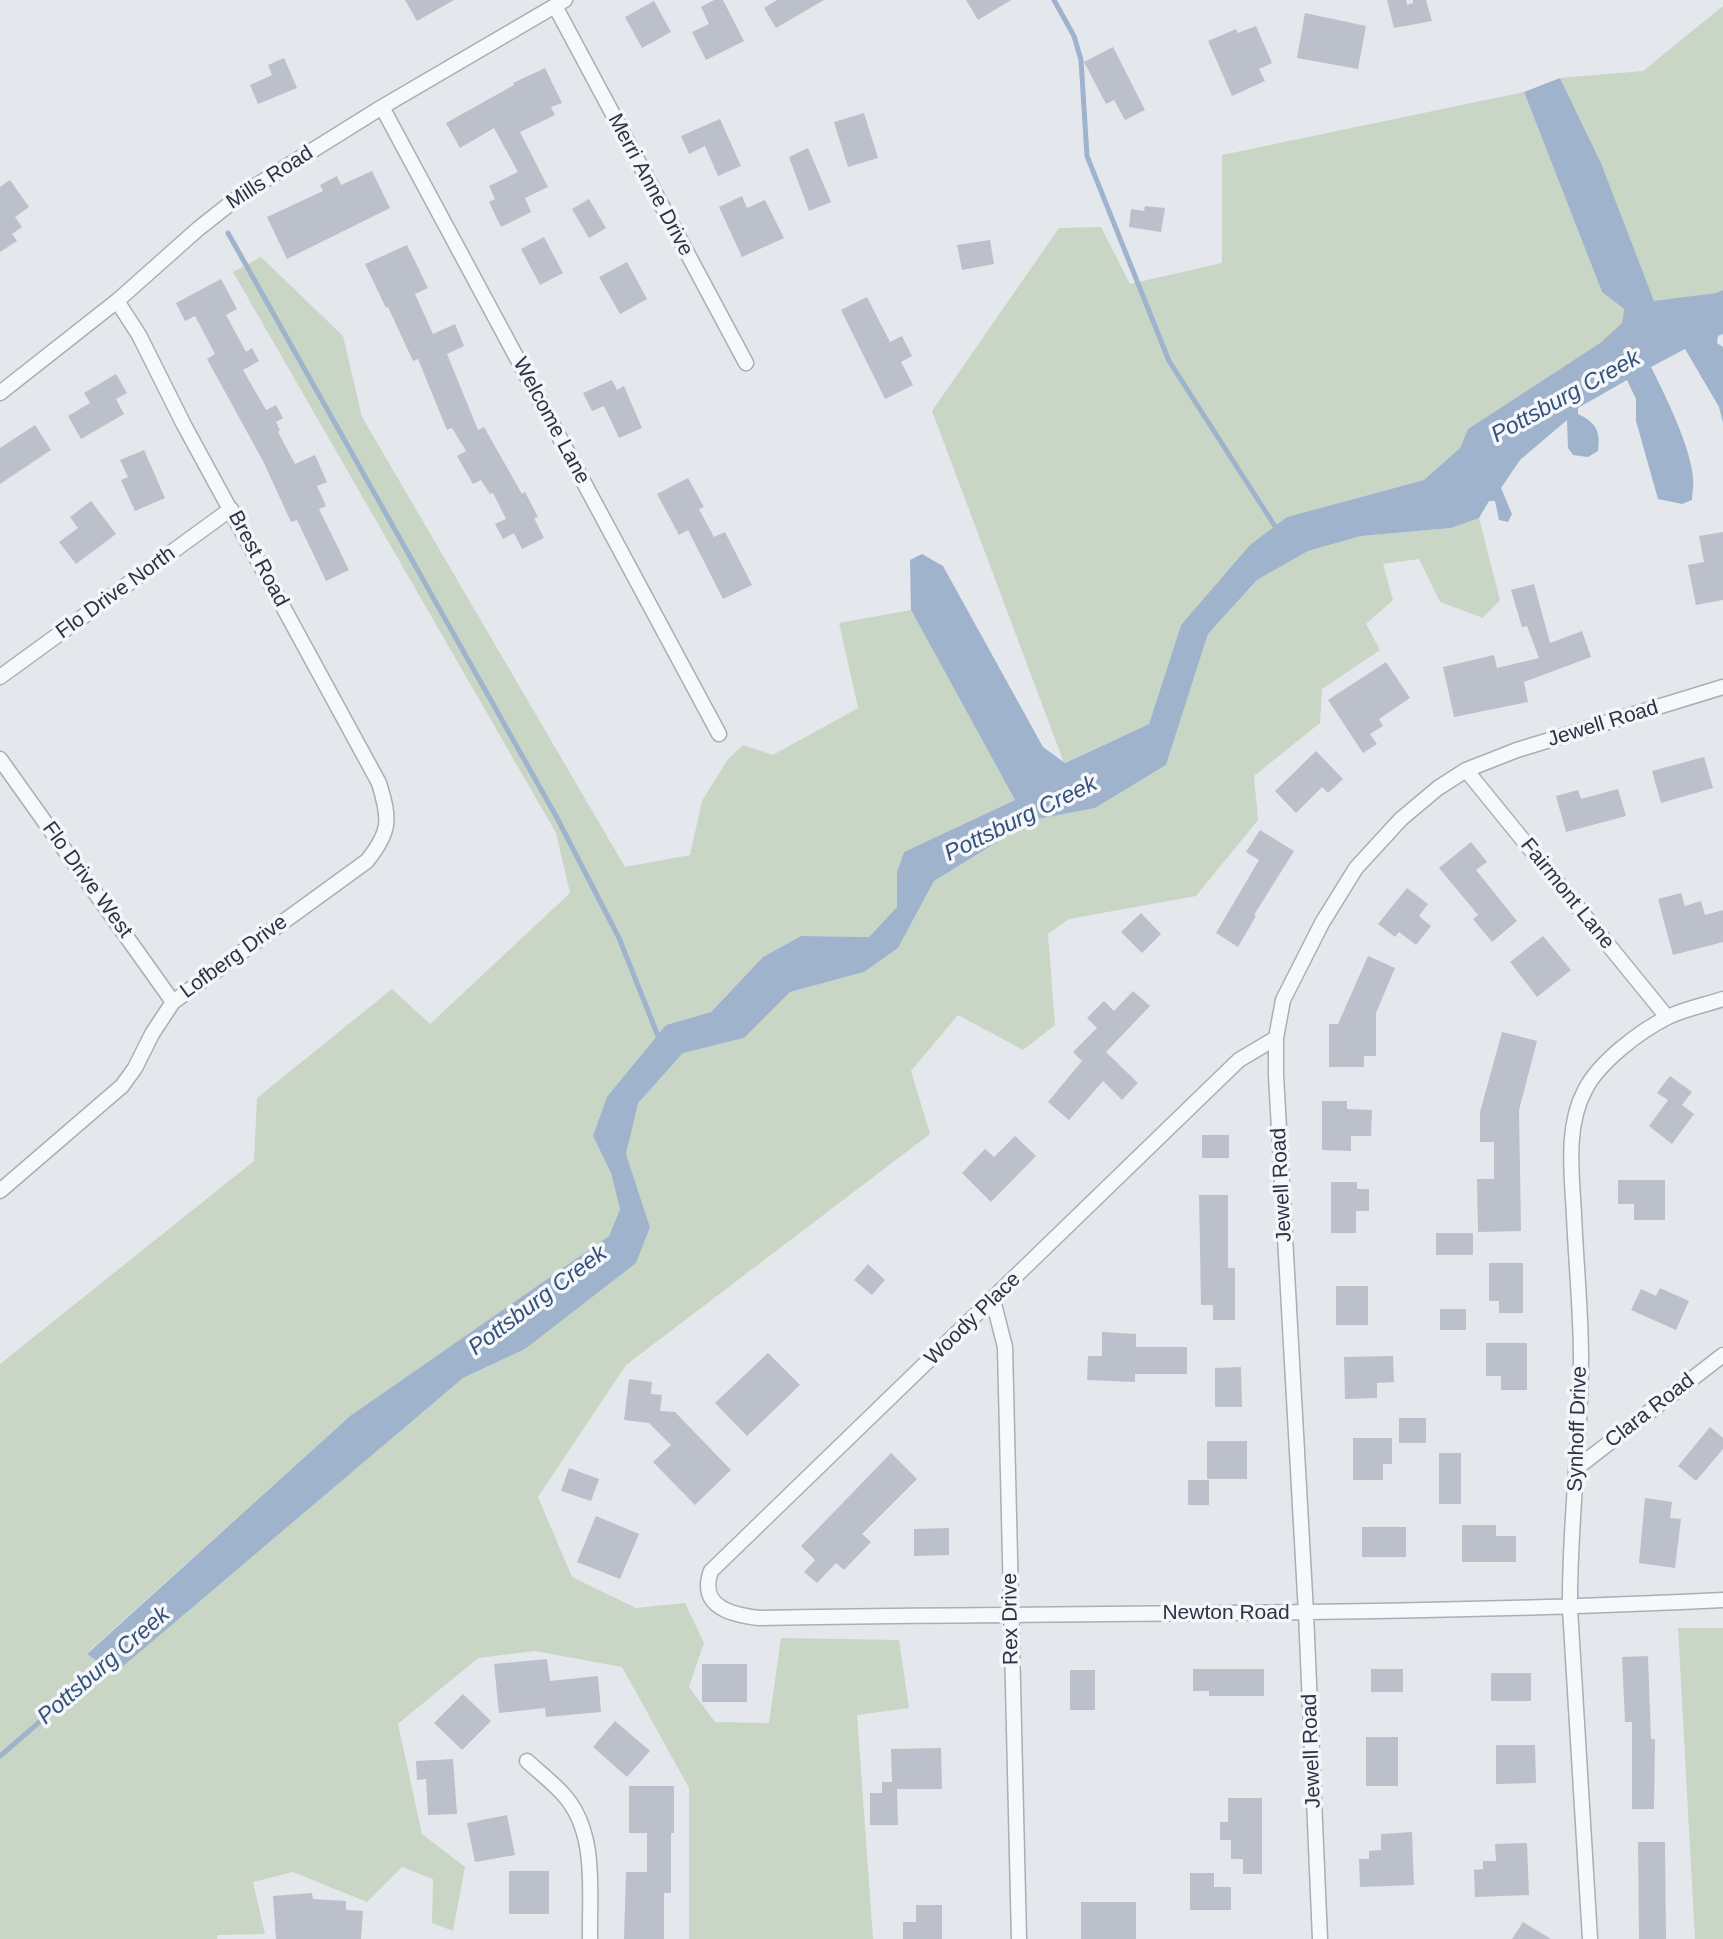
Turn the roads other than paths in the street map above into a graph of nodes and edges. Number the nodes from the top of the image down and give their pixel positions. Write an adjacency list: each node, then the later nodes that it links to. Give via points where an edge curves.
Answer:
1 (560, 3): 2 (street, Mills Road); 4 (street, Merri Anne Drive)
2 (382, 107): 3 (street, Mills Road, via 241,195); 9 (street, Welcome Lane)
3 (117, 301): 5 (street, Mills Road); 6 (street, Brest Road)
4 (746, 363)
5 (0, 393)
6 (231, 509): 7 (street, Flo Drive North); 12 (street, Brest Road, via 379,783)
7 (0, 677)
8 (1723, 687): 11 (street, Jewell Road)
9 (719, 734)
10 (0, 759): 14 (street, Flo Drive West)
11 (1466, 770): 15 (street, Fairmont Lane); 16 (street, Jewell Road, via 1401,819 1356,868 1283,1000)
12 (387, 821): 14 (street, Lofberg Drive, via 382,842 367,861)
13 (1723, 999): 15 (street, Synhoff Drive)
14 (173, 1002): 17 (street, Lofberg Drive, via 122,1086)
15 (1667, 1017): 20 (street, Synhoff Drive, via 1601,1066 1576,1111 1572,1170 1581,1358)
16 (1276, 1038): 18 (street, Woody Place, via 1239,1060); 25 (street, Jewell Road)
17 (0, 1191)
18 (993, 1300): 23 (street, Woody Place, via 711,1571 709,1594); 24 (street, Rex Drive, via 1005,1347)
19 (1723, 1355): 20 (street, Clara Road)
20 (1578, 1467): 22 (street, Synhoff Drive)
21 (1723, 1600): 22 (street, Newton Road)
22 (1570, 1608): 25 (street, Newton Road); 30 (street, Synhoff Drive)
23 (729, 1612): 24 (street, Newton Road, via 760,1618)
24 (1011, 1613): 25 (street, Newton Road); 28 (street, Rex Drive)
25 (1306, 1613): 29 (street, Jewell Road)
26 (527, 1761): 27 (street, via 565,1796 585,1833)
27 (590, 1939)
28 (1019, 1939)
29 (1320, 1939)
30 (1590, 1939)

